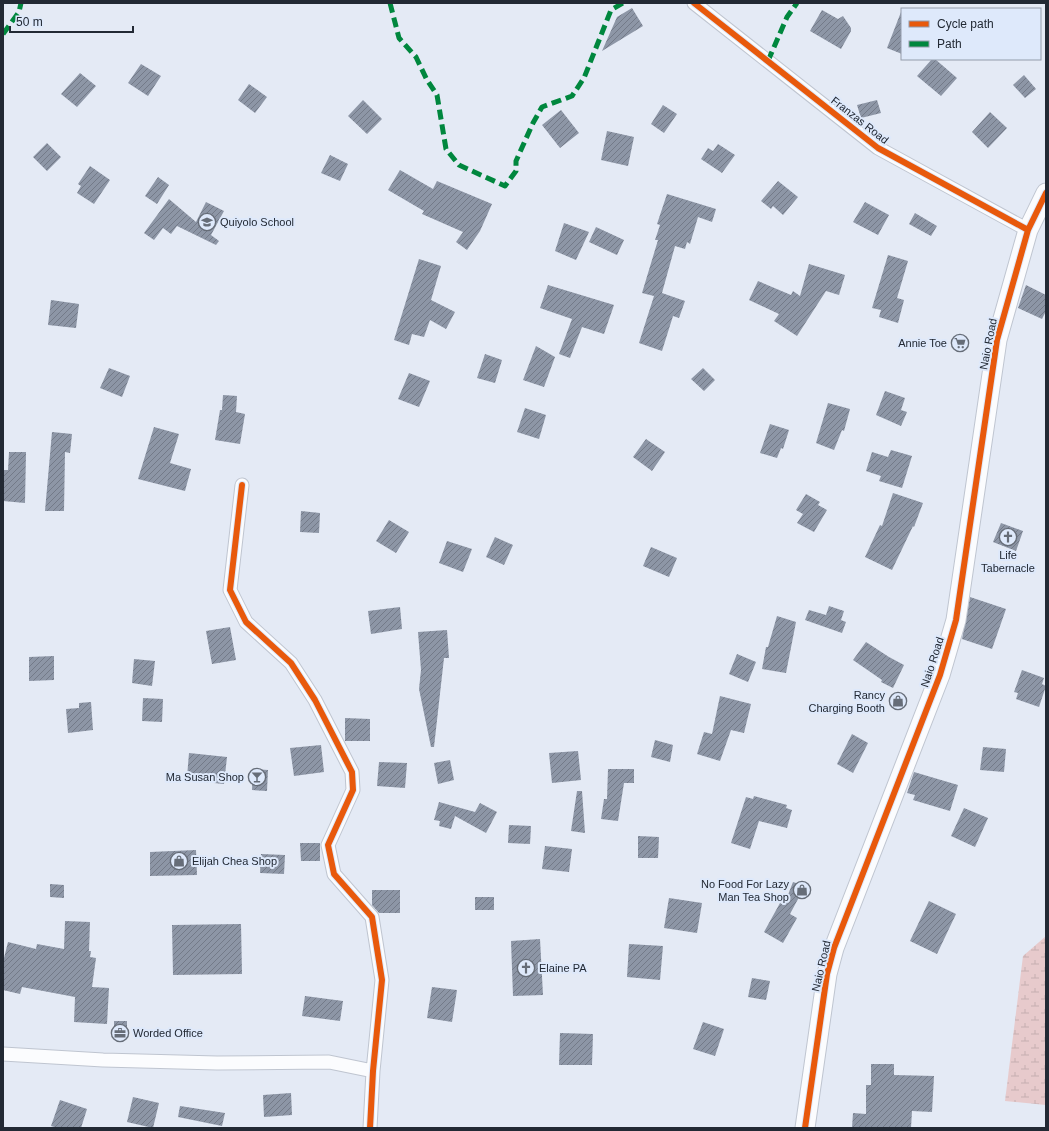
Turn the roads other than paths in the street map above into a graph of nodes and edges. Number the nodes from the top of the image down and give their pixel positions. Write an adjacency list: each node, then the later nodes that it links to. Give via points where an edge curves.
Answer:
1 (694, 3): 3 (street, Franzas Road, via 878,148)
2 (1046, 193): 3 (street, Naio Road)
3 (1028, 230): 8 (street, Naio Road, via 997,340 956,620 940,675 834,948 827,974)
4 (242, 485): 6 (street, via 230,590 246,622 291,663 315,700 352,772 353,790 328,845 334,874 372,917 382,980)
5 (3, 1054): 6 (street, via 217,1063 329,1062)
6 (373, 1071): 7 (street)
7 (370, 1128)
8 (805, 1128)

